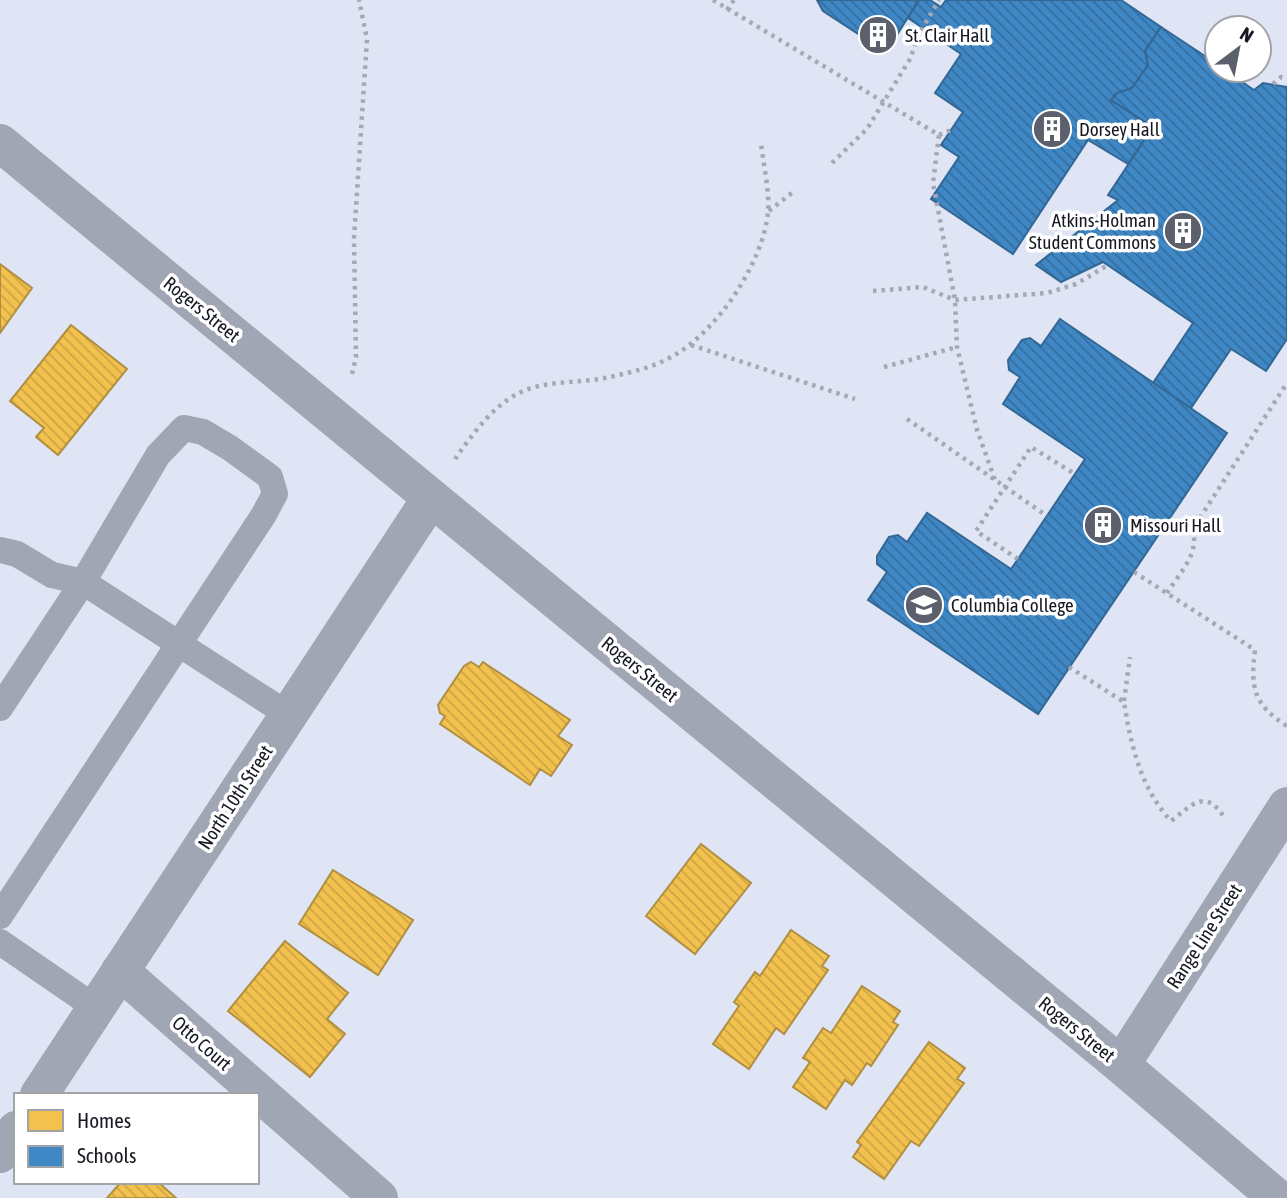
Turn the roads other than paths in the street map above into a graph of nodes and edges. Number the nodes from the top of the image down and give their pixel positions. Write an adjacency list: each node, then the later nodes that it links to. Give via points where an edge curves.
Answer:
1 (0, 143): 2 (street, Rogers Street)
2 (431, 498): 7 (street, North 10th Street); 13 (street, Rogers Street)
3 (0, 550): 4 (lane, via 17,554 52,575)
4 (83, 582): 5 (lane); 5 (lane, via 158,455 184,428 203,432 230,448 270,477 275,494); 6 (lane)
5 (179, 642): 7 (lane); 9 (lane)
6 (0, 708)
7 (289, 715): 11 (street, North 10th Street)
8 (1287, 806): 13 (street, Range Line Street)
9 (0, 916)
10 (0, 942): 12 (lane)
11 (120, 971): 12 (street, North 10th Street); 17 (street, Otto Court)
12 (96, 1008): 14 (street, North 10th Street)
13 (1121, 1065): 18 (street, Rogers Street)
14 (40, 1093)
15 (14, 1133): 16 (street)
16 (0, 1154)
17 (379, 1198)
18 (1277, 1198)

